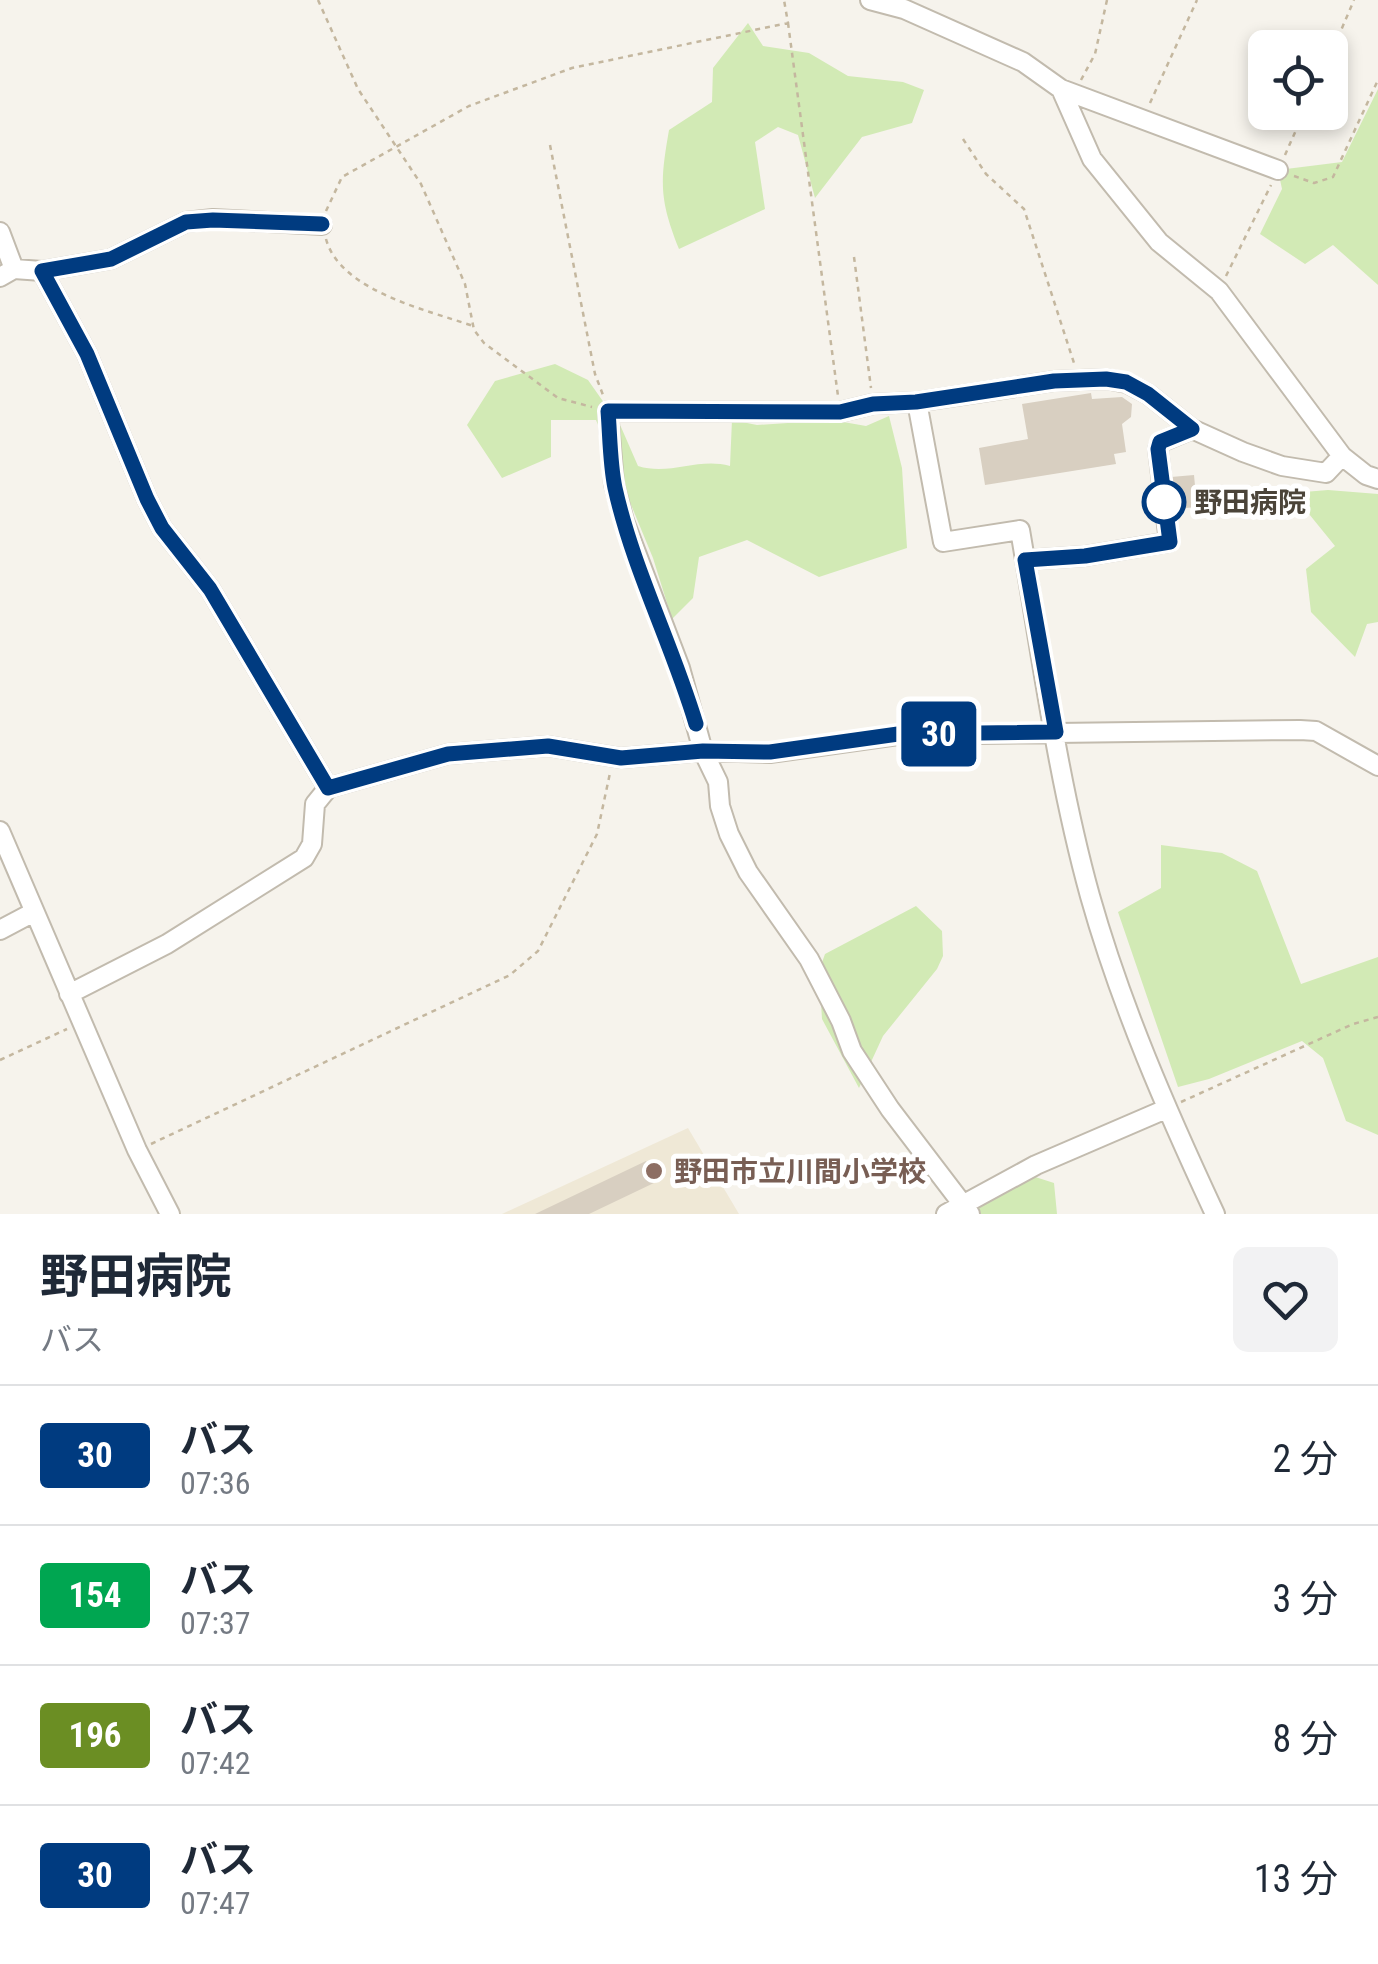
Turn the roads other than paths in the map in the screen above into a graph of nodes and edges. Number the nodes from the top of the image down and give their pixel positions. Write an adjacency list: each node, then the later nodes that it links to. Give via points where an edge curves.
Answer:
1 (870, 0): 2 (street, via 904,8 1022,62)
2 (1067, 92): 3 (street); 10 (street, via 1092,159 1160,242 1219,291)
3 (1278, 170)
4 (322, 224): 6 (street, via 186,222 111,259)
5 (0, 232): 7 (street)
6 (42, 271): 7 (street); 16 (street, via 87,354 154,513 210,589)
7 (7, 273)
8 (916, 402): 9 (street, via 1079,378 1126,382); 12 (street, via 943,542 1020,530); 14 (street, via 840,412 608,411 624,521 680,668)
9 (1192, 429): 10 (street, via 1282,466 1326,473); 12 (street, via 1160,442 1158,449 1170,542)
10 (1342, 456): 11 (street)
11 (1378, 479)
12 (1025, 560): 13 (street)
13 (1056, 732): 14 (street, via 898,734 770,752); 15 (street, via 1316,731); 21 (street, via 1092,901)
14 (703, 751): 16 (street, via 613,757 548,746 448,754); 22 (street, via 748,872 809,959 852,1051)
15 (1378, 766)
16 (328, 788): 20 (street, via 315,804 312,844 304,858 167,944)
17 (0, 831): 18 (street)
18 (34, 912): 19 (street); 20 (street)
19 (0, 930)
20 (69, 994): 23 (street)
21 (1166, 1109): 22 (street, via 1036,1164); 25 (street)
22 (966, 1208): 24 (street)
23 (170, 1214)
24 (946, 1214)
25 (1215, 1214)

